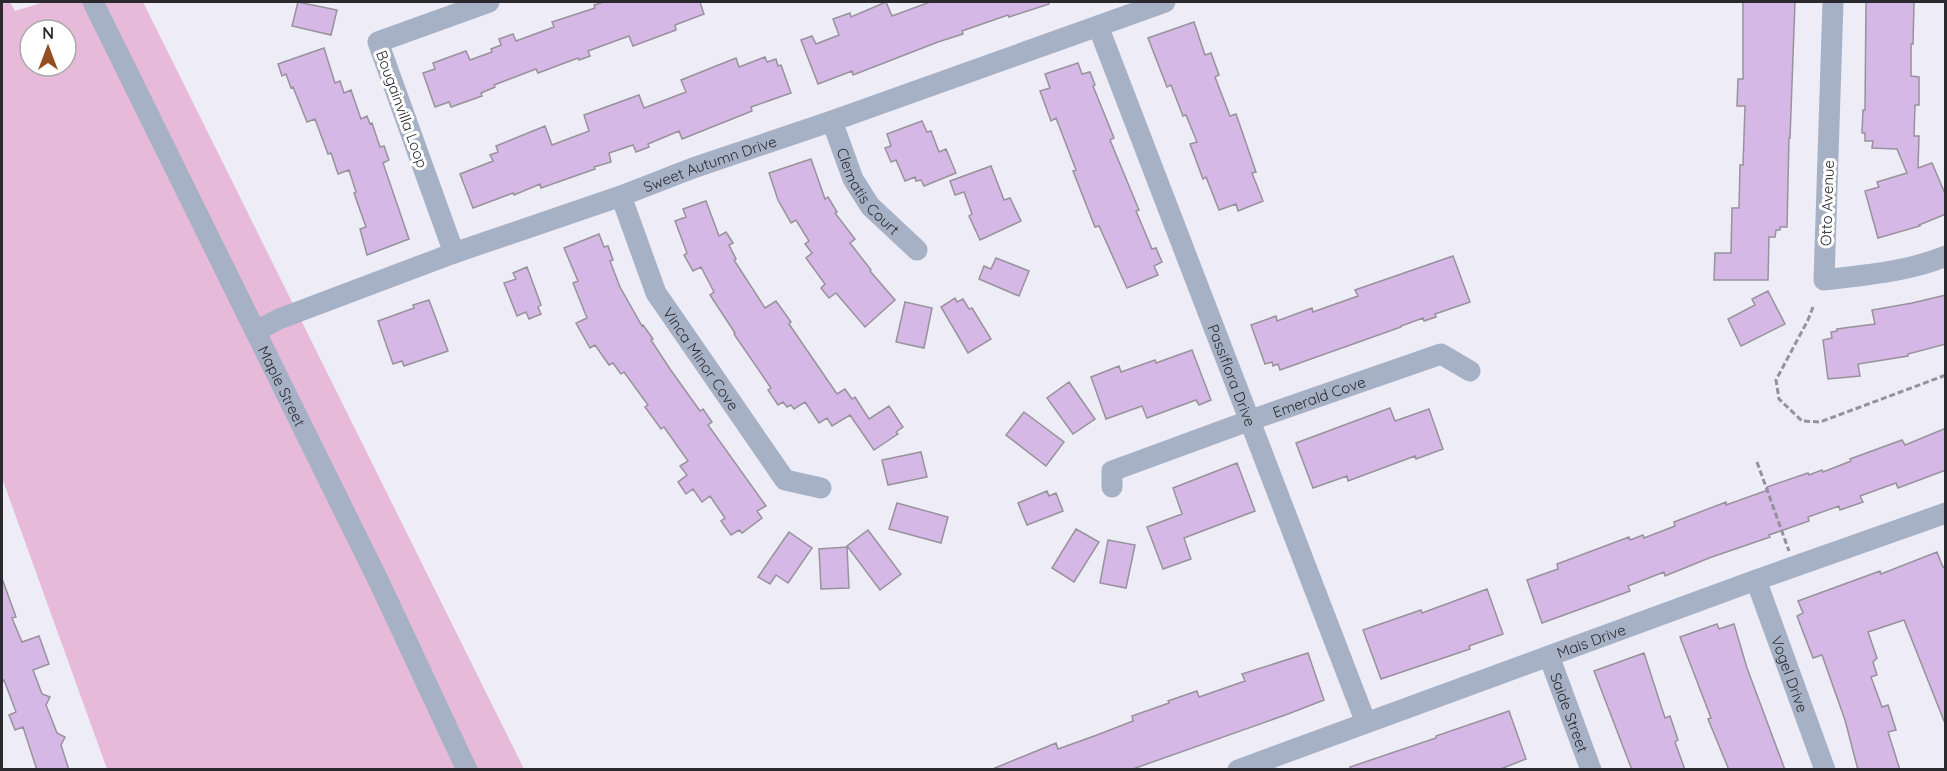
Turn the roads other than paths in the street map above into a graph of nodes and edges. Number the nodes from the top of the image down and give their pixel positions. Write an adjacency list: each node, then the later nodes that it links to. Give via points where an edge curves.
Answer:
1 (93, 2): 11 (street, Maple Street)
2 (489, 2): 9 (street, Bougainvilla Loop, via 378,42)
3 (1166, 2): 5 (street, Sweet Autumn Drive)
4 (1833, 2): 10 (street, Otto Avenue, via 1824,280 1883,273)
5 (1098, 26): 6 (street, Sweet Autumn Drive); 13 (street, Passiflora Drive)
6 (832, 121): 7 (street, Sweet Autumn Drive); 8 (street, Clematis Court, via 854,179 870,206)
7 (621, 196): 9 (street, Sweet Autumn Drive); 15 (street, Vinca Minor Cove, via 656,293 785,480)
8 (917, 250)
9 (454, 253): 11 (street, Sweet Autumn Drive)
10 (1946, 256)
11 (256, 331): 20 (street, Maple Street)
12 (1470, 371): 13 (street, Emerald Cove, via 1441,354)
13 (1251, 420): 14 (street, Emerald Cove, via 1112,471); 19 (street, Passiflora Drive)
14 (1112, 487)
15 (821, 488)
16 (1946, 513): 17 (street, Mais Drive)
17 (1756, 580): 18 (street, Mais Drive); 23 (street, Vogel Drive)
18 (1549, 656): 19 (street, Mais Drive); 22 (street, Saide Street)
19 (1366, 723): 21 (street, Mais Drive)
20 (467, 770)
21 (1238, 770)
22 (1591, 770)
23 (1825, 770)

